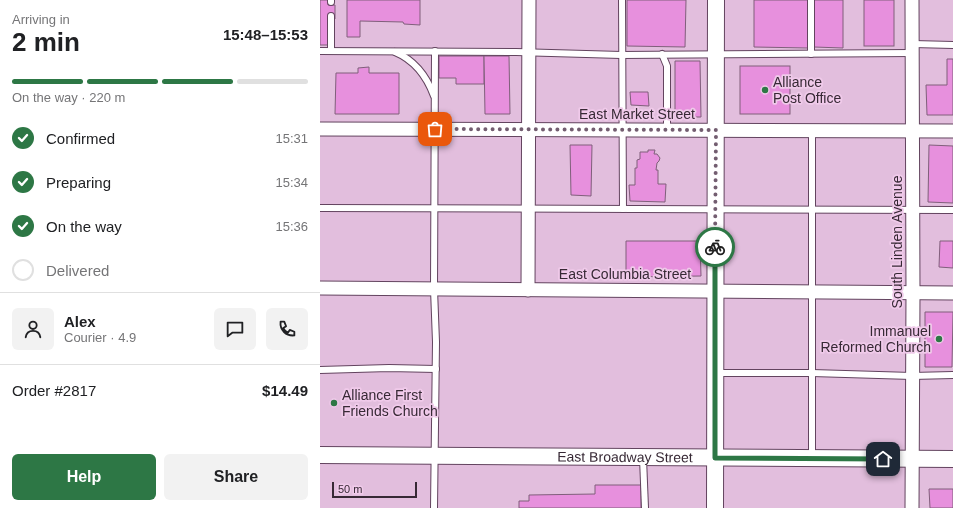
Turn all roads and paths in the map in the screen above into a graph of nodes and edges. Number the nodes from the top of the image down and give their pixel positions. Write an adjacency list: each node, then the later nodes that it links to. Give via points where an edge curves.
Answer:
1 (529, 0): 13 (street)
2 (622, 0): 17 (lane)
3 (716, 0): 15 (street)
4 (811, 0): 16 (lane)
5 (912, 0): 8 (street, South Linden Avenue)
6 (331, 16): 10 (lane)
7 (953, 45): 8 (lane)
8 (913, 49): 16 (lane); 26 (street, South Linden Avenue)
9 (320, 51): 10 (lane)
10 (331, 51): 11 (lane)
11 (394, 51): 12 (lane); 18 (lane, via 418,69)
12 (435, 51): 13 (lane); 18 (lane)
13 (529, 52): 17 (lane); 21 (street)
14 (662, 54): 15 (lane); 17 (lane); 23 (lane, via 667,66)
15 (716, 54): 16 (lane); 24 (street)
16 (811, 54)
17 (621, 55): 22 (lane)
18 (435, 99): 20 (lane)
19 (320, 129): 20 (street, East Market Street)
20 (435, 129): 21 (street, East Market Street); 29 (lane)
21 (529, 129): 22 (street, East Market Street); 30 (street)
22 (624, 130): 23 (street, East Market Street); 31 (lane)
23 (667, 130): 24 (street, East Market Street)
24 (716, 130): 25 (street, East Market Street); 32 (street)
25 (812, 130): 26 (street, East Market Street); 33 (lane)
26 (913, 131): 27 (street, East Market Street); 34 (street, South Linden Avenue)
27 (953, 131)
28 (320, 208): 29 (lane)
29 (435, 208): 30 (lane); 37 (lane)
30 (528, 209): 31 (lane); 38 (street)
31 (623, 209): 32 (lane)
32 (716, 209): 33 (lane); 39 (street)
33 (812, 210): 34 (lane); 40 (lane)
34 (913, 210): 35 (lane); 41 (street, South Linden Avenue)
35 (953, 210)
36 (320, 288): 37 (street, East Columbia Street)
37 (434, 289): 38 (street, East Columbia Street); 43 (lane)
38 (528, 290): 39 (street, East Columbia Street)
39 (715, 291): 40 (street, East Columbia Street); 45 (street)
40 (812, 292): 41 (street, East Columbia Street); 46 (lane)
41 (913, 293): 42 (street, East Columbia Street); 48 (street, South Linden Avenue)
42 (953, 293)
43 (436, 369): 44 (lane); 50 (lane)
44 (320, 370)
45 (715, 373): 46 (lane); 52 (street)
46 (812, 373): 48 (lane); 53 (lane)
47 (953, 375): 48 (lane)
48 (912, 376): 54 (street, South Linden Avenue)
49 (320, 455): 50 (street, East Broadway Street)
50 (434, 456): 51 (street, East Broadway Street); 56 (lane)
51 (643, 457): 52 (street, East Broadway Street); 57 (lane)
52 (715, 458): 53 (street, East Broadway Street); 58 (street)
53 (812, 458): 54 (street, East Broadway Street)
54 (911, 459): 55 (street, East Broadway Street); 59 (street, South Linden Avenue)
55 (953, 459)
56 (434, 508)
57 (645, 508)
58 (715, 508)
59 (912, 508)

